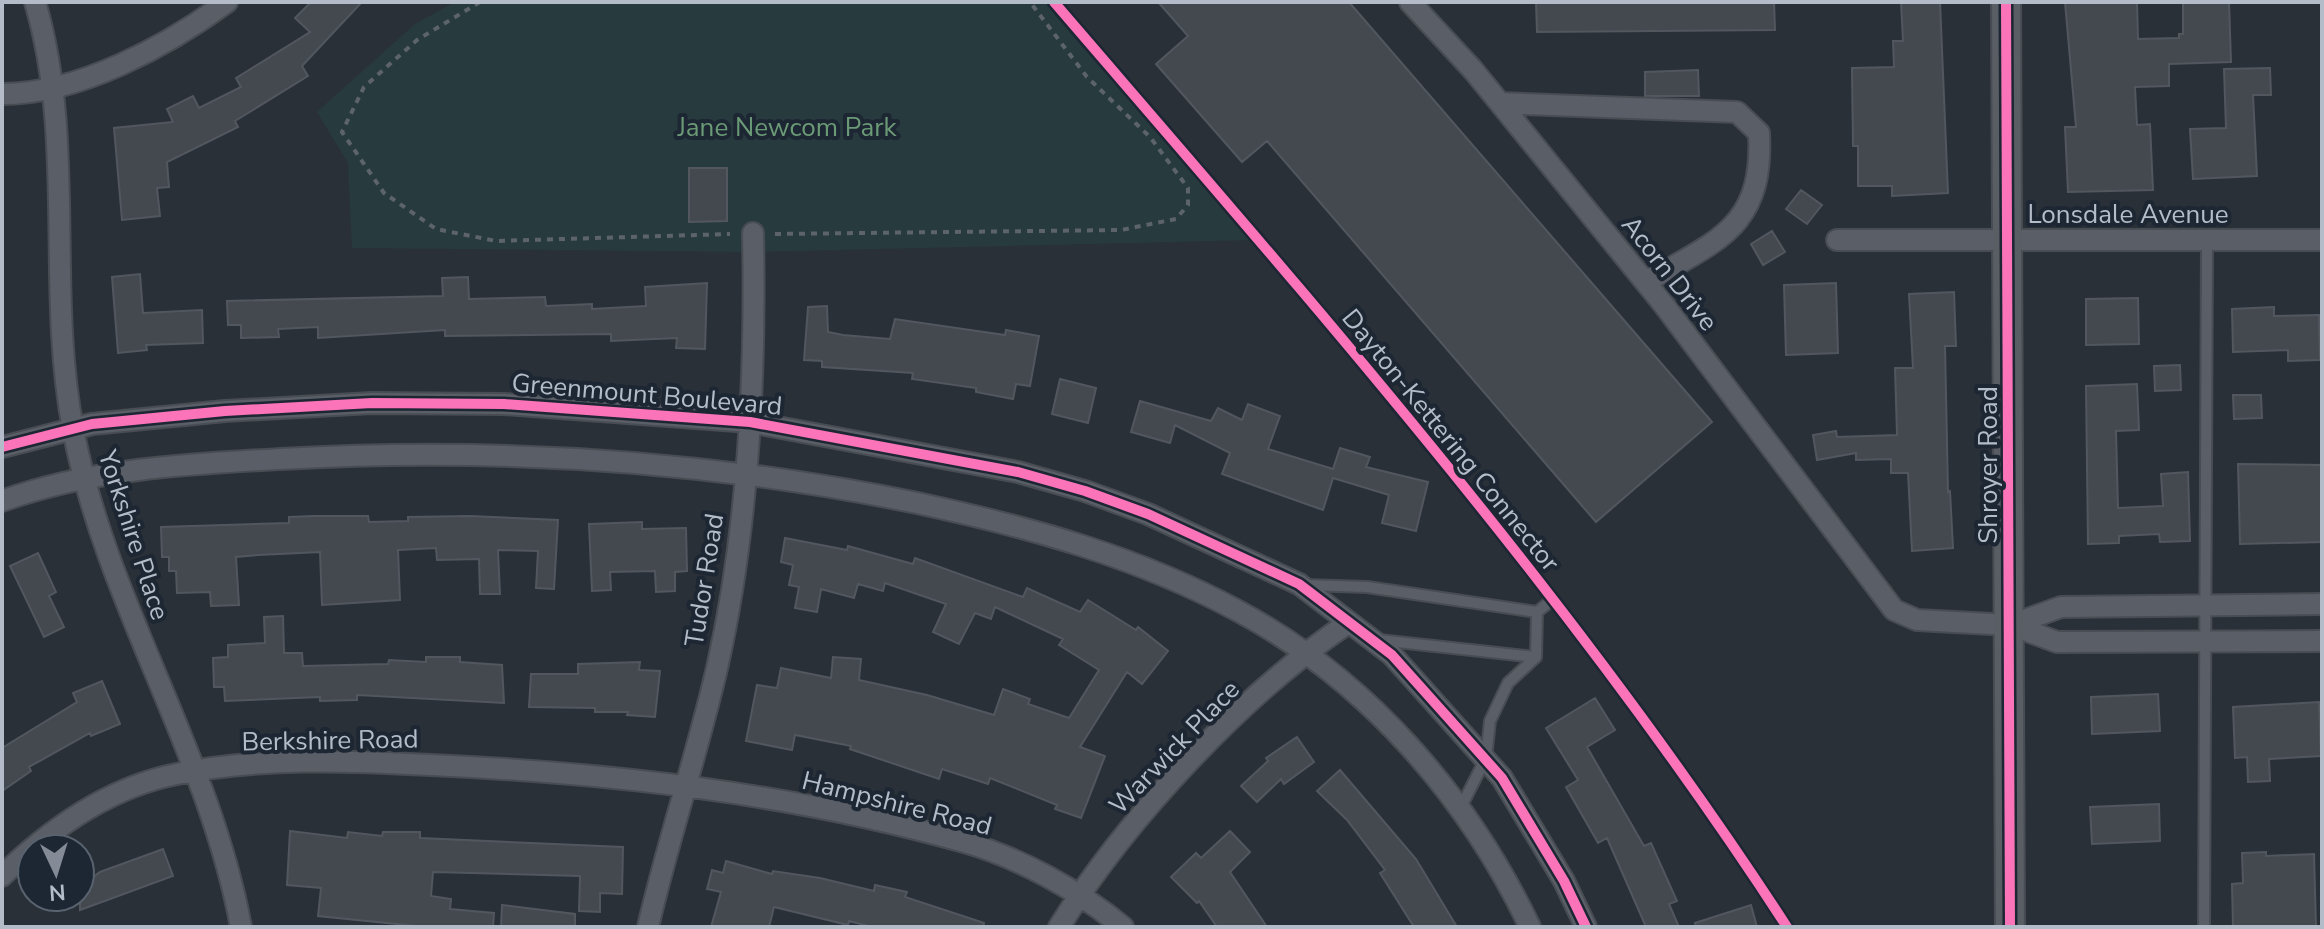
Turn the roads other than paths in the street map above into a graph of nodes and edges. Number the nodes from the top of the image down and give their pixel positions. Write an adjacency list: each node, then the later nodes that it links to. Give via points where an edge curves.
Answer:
1 (35, 2): 5 (street, Yorkshire Place)
2 (227, 2): 5 (street, via 153,49 102,72)
3 (1410, 2): 7 (street, Acorn Drive)
4 (2006, 2): 9 (main road, Shroyer Road)
5 (55, 85): 6 (street); 15 (street, Yorkshire Place, via 60,288)
6 (2, 94)
7 (1500, 103): 13 (street, Acorn Drive); 13 (street, via 1737,112 1759,133 1761,169 1749,208 1714,242)
8 (753, 233): 14 (street, Tudor Road)
9 (2010, 239): 10 (street, Lonsdale Avenue); 12 (street, Lonsdale Avenue); 26 (main road, Shroyer Road)
10 (1837, 240)
11 (2322, 240): 12 (street, Lonsdale Avenue)
12 (2207, 241): 22 (lane)
13 (1646, 282): 26 (street, Acorn Drive, via 1894,610 1908,618)
14 (750, 422): 15 (street, Greenmount Boulevard, via 504,404 372,403 225,411); 17 (street, Tudor Road); 20 (street, Greenmount Boulevard, via 1018,472 1085,491 1148,514)
15 (72, 428): 16 (street, Greenmount Boulevard); 18 (street, Yorkshire Place)
16 (2, 447)
17 (743, 473): 18 (street, via 503,455 374,454); 30 (street, via 870,494 1069,539 1239,611); 34 (street, Tudor Road, via 736,568)
18 (84, 478): 19 (street); 33 (street, Yorkshire Place, via 119,589)
19 (2, 501)
20 (1299, 584): 24 (lane, via 1367,587); 25 (street, Greenmount Boulevard)
21 (1552, 600): 24 (lane)
22 (2207, 604): 23 (street); 26 (street, via 2061,607); 28 (lane)
23 (2322, 604)
24 (1537, 612): 31 (lane)
25 (1348, 623): 27 (street, Greenmount Boulevard); 30 (street, Warwick Place)
26 (2011, 625): 28 (street, via 2057,642); 44 (main road, Shroyer Road)
27 (1371, 639): 31 (lane); 32 (street, Greenmount Boulevard)
28 (2206, 641): 29 (street); 45 (lane)
29 (2322, 641)
30 (1305, 652): 35 (street, via 1356,690); 37 (street, Warwick Place, via 1143,814)
31 (1536, 657): 32 (lane, via 1508,683 1490,721)
32 (1486, 758): 35 (lane); 43 (street, Greenmount Boulevard, via 1530,822)
33 (197, 771): 34 (street, Berkshire Road, via 382,763); 36 (street, Berkshire Road, via 142,784 105,801 67,822); 38 (street, Yorkshire Place)
34 (688, 787): 37 (street, Hampshire Road, via 781,800 966,842); 39 (street, Tudor Road)
35 (1461, 807): 42 (street)
36 (2, 876)
37 (1079, 896): 40 (street, Warwick Place); 41 (street, Hampshire Road)
38 (241, 927)
39 (648, 927)
40 (1059, 927)
41 (1123, 927)
42 (1530, 927)
43 (1586, 927)
44 (2010, 927)
45 (2204, 927)

